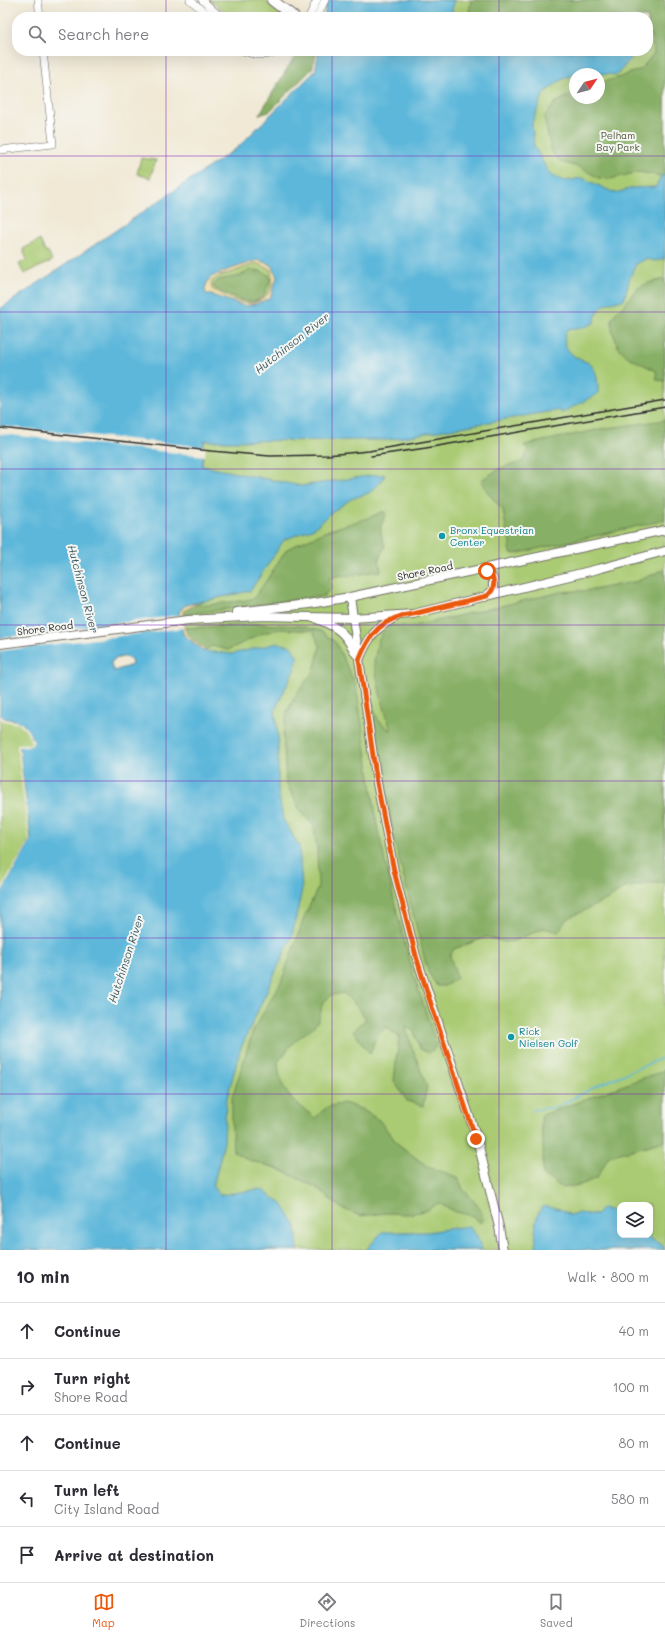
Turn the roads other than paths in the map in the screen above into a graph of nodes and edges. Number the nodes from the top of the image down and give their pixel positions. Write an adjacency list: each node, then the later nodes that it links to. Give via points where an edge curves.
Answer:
1 (38, 0): 7 (street)
2 (190, 0): 8 (street)
3 (202, 0): 9 (street)
4 (272, 0): 10 (highway)
5 (318, 0): 11 (street)
6 (325, 0): 12 (street)
7 (39, 12)
8 (205, 12)
9 (215, 12)
10 (288, 12)
11 (312, 12)
12 (319, 12)
13 (44, 56): 14 (street, via 53,144)
14 (0, 150)
15 (665, 530): 17 (main road, Shore Road)
16 (665, 551): 19 (main road, Shore Road)
17 (478, 569): 18 (main road, Shore Road); 19 (main road, via 489,572 493,579 493,590)
18 (350, 597): 22 (main road); 23 (main road, Shore Road, via 216,614)
19 (484, 597): 20 (main road, Shore Road)
20 (401, 615): 22 (main road, Shore Road); 25 (main road, via 371,635)
21 (313, 617): 22 (main road, Shore Road); 23 (main road, Shore Road, via 261,616); 25 (main road, via 339,629)
22 (353, 618): 25 (main road)
23 (188, 620): 24 (main road, Shore Road)
24 (0, 644)
25 (359, 660): 26 (main road, via 394,871 422,976 476,1139)
26 (503, 1250)

